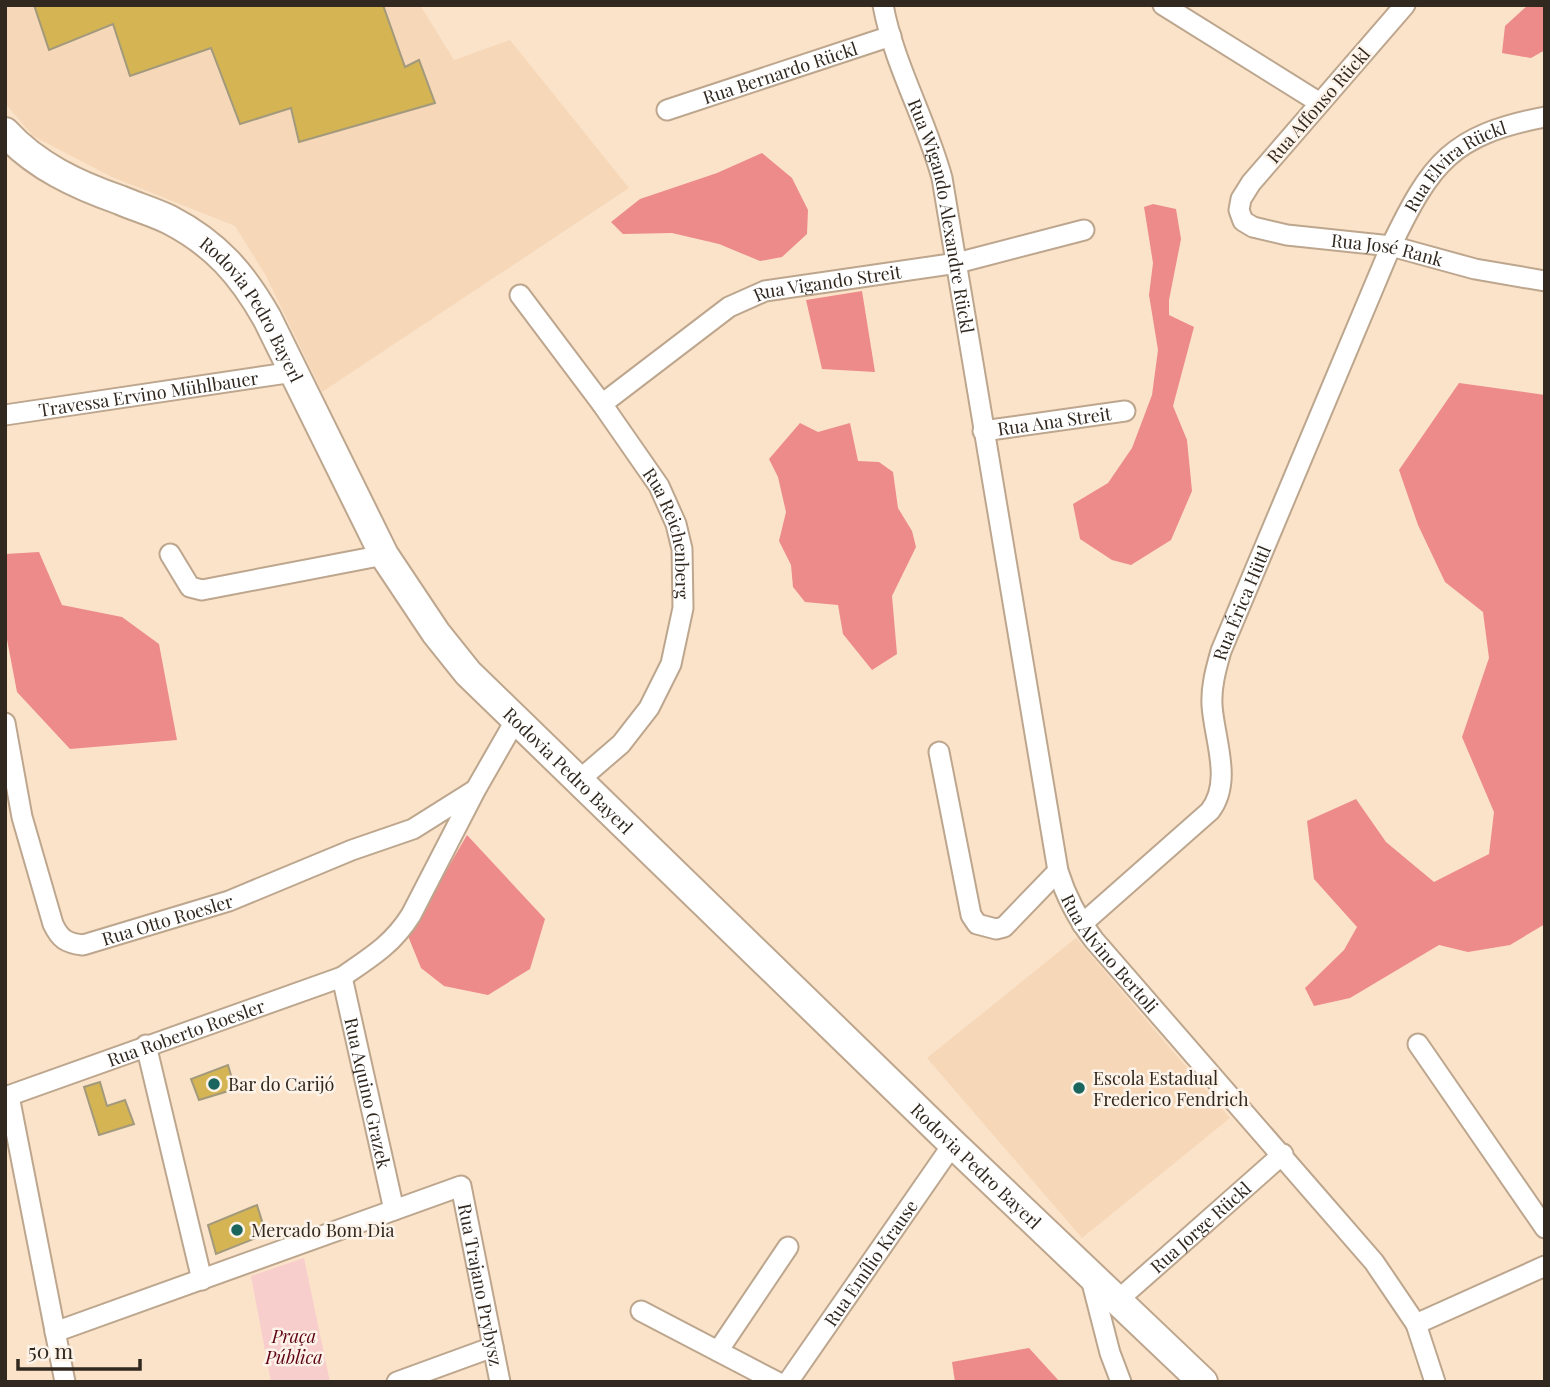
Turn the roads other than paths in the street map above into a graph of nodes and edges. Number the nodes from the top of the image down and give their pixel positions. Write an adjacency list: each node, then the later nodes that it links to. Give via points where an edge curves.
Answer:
1 (883, 5): 4 (street, Rua Wigando Alexandre Rückl)
2 (1163, 5): 5 (street)
3 (1405, 5): 5 (street, Rua Affonso Rückl)
4 (891, 36): 6 (street, Rua Bernardo Rückl); 12 (street, Rua Wigando Alexandre Rückl, via 933,144)
5 (1320, 103): 9 (street, Rua Affonso Rückl, via 1251,183)
6 (667, 110)
7 (1545, 117): 11 (street, Rua Elvira Rückl, via 1482,134 1451,153 1422,187)
8 (5, 132): 15 (main road, Rodovia Pedro Bayerl, via 46,167 168,219 220,254 256,299)
9 (1239, 210): 11 (street, Rua José Rank, via 1243,221 1267,231)
10 (1084, 230): 12 (street, Rua Vigando Streit)
11 (1391, 246): 13 (street, Rua José Rank, via 1475,269); 28 (street, Rua Érica Hüttl, via 1221,651 1213,682 1221,773 1218,801)
12 (957, 263): 16 (street, Rua Vigando Streit, via 765,291 746,298); 19 (street, Rua Wigando Alexandre Rückl)
13 (1545, 281)
14 (520, 295): 16 (street, Rua Reichenberg)
15 (293, 372): 18 (street, Travessa Ervino Mühlbauer); 21 (main road, Rodovia Pedro Bayerl)
16 (602, 404): 25 (street, Rua Reichenberg, via 659,486 676,524 682,549 684,608 671,664 649,708 621,744)
17 (1125, 411): 19 (street, Rua Ana Streit)
18 (5, 415)
19 (983, 431): 27 (street, Rua Alvino Bertoli)
20 (170, 554): 21 (street, via 190,587 202,590)
21 (384, 555): 22 (main road, Rodovia Pedro Bayerl, via 450,652)
22 (515, 721): 25 (main road, Rodovia Pedro Bayerl); 26 (street, Rua Roberto Roesler)
23 (5, 723): 26 (street, Rua Otto Roesler, via 22,817 53,924 60,938 70,944 83,945 229,901 413,829)
24 (939, 752): 27 (street, via 971,915 977,924 1004,927)
25 (578, 781): 33 (main road, Rodovia Pedro Bayerl)
26 (476, 789): 29 (street, Rua Roberto Roesler, via 398,934)
27 (1058, 871): 28 (street, Rua Alvino Bertoli)
28 (1082, 924): 34 (street, Rua Alvino Bertoli)
29 (342, 977): 31 (street, Rua Roberto Roesler); 35 (street, Rua Aquino Grazek)
30 (1418, 1044): 36 (street)
31 (146, 1045): 32 (street, Rua Roberto Roesler); 40 (street)
32 (7, 1096): 44 (street, Rua Roberto Roesler)
33 (953, 1144): 39 (main road, Rodovia Pedro Bayerl); 51 (street, Rua Emílio Krause)
34 (1283, 1154): 41 (street, Rua Jorge Rückl); 43 (street, Rua Alvino Bertoli, via 1360,1243)
35 (394, 1210): 40 (street); 45 (street, Rua Trajano Prybysz, via 461,1186)
36 (1545, 1228)
37 (788, 1247): 46 (street)
38 (1545, 1266): 43 (street)
39 (1090, 1274): 41 (main road, Rodovia Pedro Bayerl); 52 (street)
40 (202, 1280): 44 (street)
41 (1118, 1300): 53 (main road, Rodovia Pedro Bayerl)
42 (641, 1311): 46 (street)
43 (1416, 1324): 54 (street, Rua Alvino Bertoli)
44 (55, 1332): 47 (street, Rua Roberto Roesler)
45 (493, 1347): 48 (street); 49 (street, Rua Trajano Prybysz)
46 (718, 1351): 50 (street)
47 (65, 1382)
48 (397, 1382)
49 (500, 1382)
50 (777, 1382)
51 (788, 1382)
52 (1121, 1382)
53 (1203, 1382)
54 (1435, 1382)

